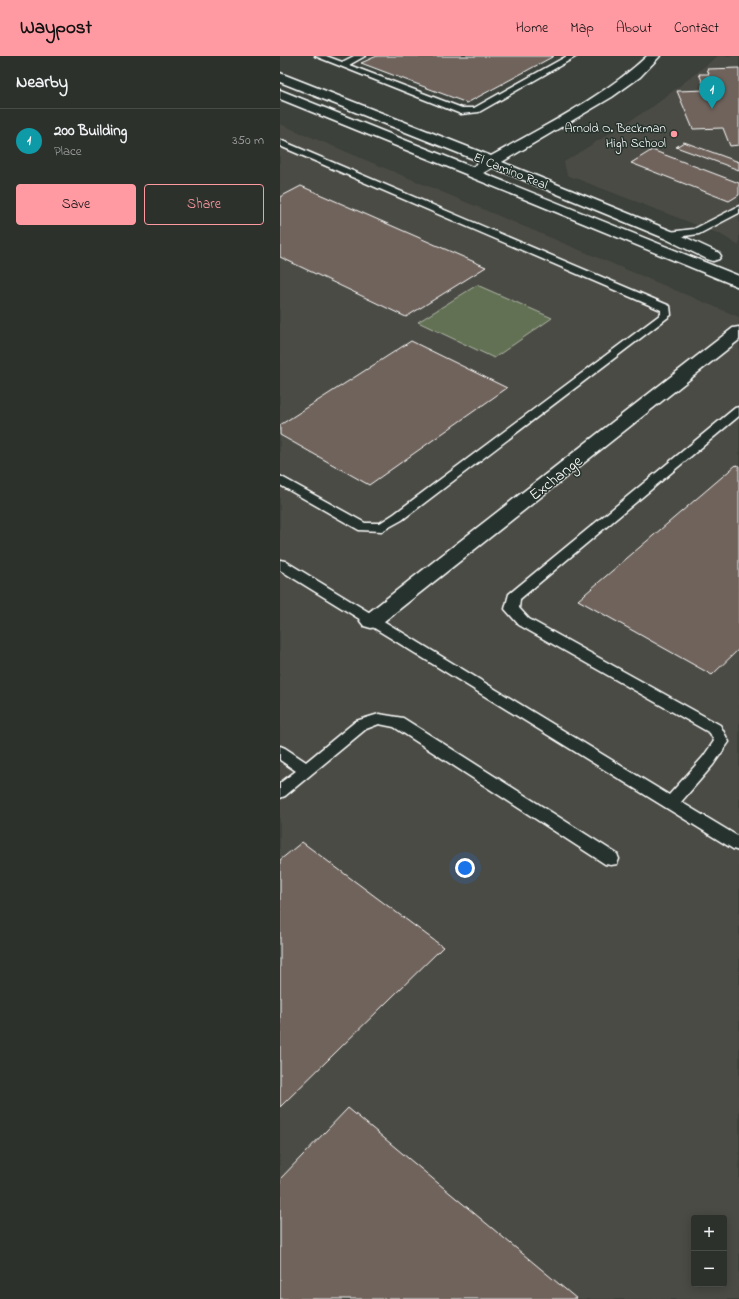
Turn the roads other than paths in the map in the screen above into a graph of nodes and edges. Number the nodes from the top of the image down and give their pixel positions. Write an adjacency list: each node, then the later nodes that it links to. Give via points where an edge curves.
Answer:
1 (319, 56): 5 (lane)
2 (361, 56): 5 (lane)
3 (573, 56): 5 (lane, via 476,110 468,111 461,111)
4 (654, 56): 9 (street, via 635,74 607,94)
5 (342, 65)
6 (280, 77): 9 (street, El Camino Real)
7 (280, 94): 10 (street, El Camino Real)
8 (280, 143): 17 (lane, via 666,308 666,315 382,527 363,527)
9 (492, 162): 10 (street); 12 (street, El Camino Real)
10 (473, 173): 14 (street, El Camino Real)
11 (739, 209): 12 (lane, via 696,232)
12 (669, 235): 13 (street, El Camino Real)
13 (739, 269)
14 (739, 282)
15 (739, 332): 19 (street, Exchange)
16 (739, 410): 23 (lane, via 514,597 512,609 524,622 715,729 722,742)
17 (280, 480)
18 (280, 564): 19 (lane)
19 (371, 621): 23 (lane)
20 (280, 752): 21 (lane)
21 (306, 770): 22 (lane); 25 (lane, via 361,725 380,719 398,722)
22 (280, 792)
23 (671, 803): 24 (lane)
24 (739, 844)
25 (611, 858)

